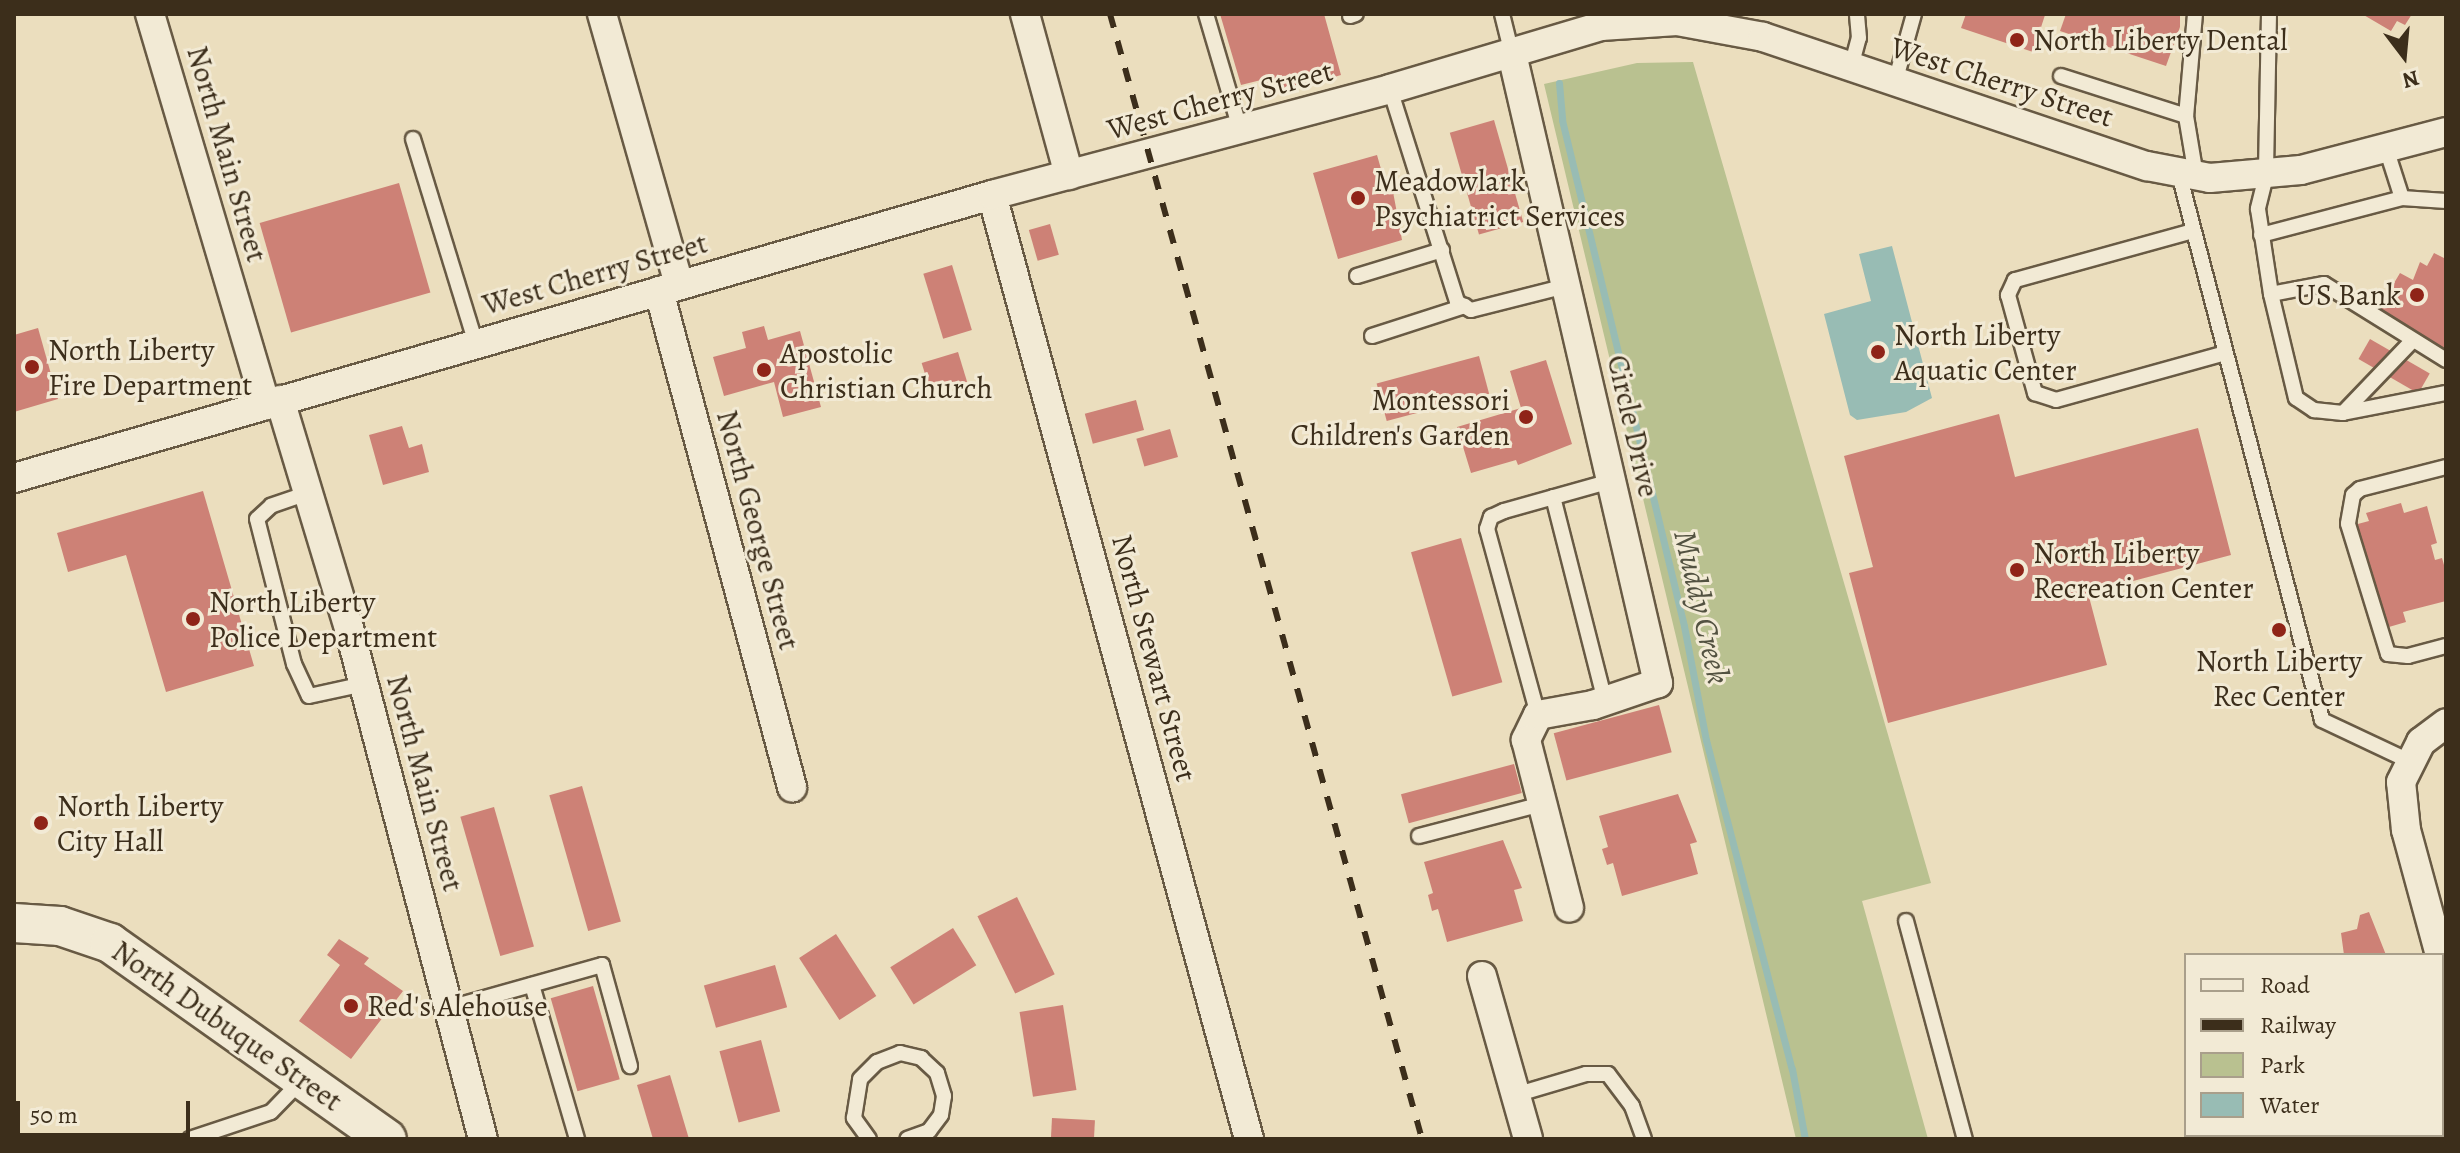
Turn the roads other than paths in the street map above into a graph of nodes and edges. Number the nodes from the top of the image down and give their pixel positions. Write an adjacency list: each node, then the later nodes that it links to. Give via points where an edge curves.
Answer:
1 (150, 14): 40 (street, North Main Street)
2 (602, 14): 31 (street, North George Street)
3 (1025, 14): 20 (street)
4 (1206, 14): 16 (lane)
5 (1502, 14): 10 (lane)
6 (1857, 14): 11 (lane, via 1859,38)
7 (1914, 14): 13 (lane)
8 (2195, 14): 15 (lane)
9 (2269, 14): 22 (lane)
10 (1512, 54): 11 (street, West Cherry Street, via 1601,26 1677,21 1763,37); 14 (street, West Cherry Street); 30 (street, Circle Drive)
11 (1851, 67): 13 (street, West Cherry Street)
12 (2061, 76): 15 (lane)
13 (1895, 82): 21 (street, West Cherry Street)
14 (1390, 89): 16 (street, West Cherry Street); 28 (lane)
15 (2186, 116): 21 (lane)
16 (1240, 129): 20 (street, West Cherry Street)
17 (2446, 132): 19 (street, West Cherry Street)
18 (413, 139): 36 (lane)
19 (2386, 148): 22 (street, West Cherry Street); 24 (lane)
20 (1069, 175): 23 (street, West Cherry Street)
21 (2187, 175): 22 (street, West Cherry Street); 26 (lane)
22 (2266, 176): 27 (lane, via 2258,209)
23 (992, 195): 31 (street, West Cherry Street); 72 (street, North Stewart Street)
24 (2402, 198): 25 (lane); 27 (lane)
25 (2446, 201)
26 (2193, 231): 37 (lane); 37 (lane, via 2015,280 2008,295 2035,393 2056,400)
27 (2261, 235): 32 (lane)
28 (1442, 250): 29 (lane); 33 (lane, via 1457,302)
29 (1357, 276)
30 (1566, 286): 33 (lane, via 1471,310); 44 (street, Circle Drive)
31 (669, 288): 36 (street, West Cherry Street); 53 (street, North George Street)
32 (2271, 294): 35 (lane, via 2324,284); 41 (lane, via 2296,398 2314,410)
33 (1465, 306): 34 (lane)
34 (1372, 336)
35 (2413, 340): 38 (lane); 41 (lane)
36 (476, 344): 40 (street, West Cherry Street)
37 (2225, 353): 52 (lane, via 2322,720)
38 (2446, 360)
39 (2446, 393): 41 (lane)
40 (273, 402): 43 (street, West Cherry Street); 45 (street, North Main Street)
41 (2343, 413)
42 (2446, 467): 47 (lane, via 2360,489 2353,495 2348,524 2388,654 2408,656)
43 (14, 478)
44 (1611, 481): 46 (lane); 49 (street, Circle Drive, via 1658,683)
45 (308, 493): 48 (street, North Main Street); 48 (lane, via 271,506 257,519 294,664 309,696)
46 (1553, 497): 49 (lane); 50 (lane, via 1491,517 1487,529)
47 (2446, 646)
48 (364, 684): 62 (street, North Main Street)
49 (1605, 701): 50 (street, Circle Drive)
50 (1538, 715): 54 (street, via 1526,740)
51 (2446, 723): 52 (street, via 2434,729)
52 (2409, 761): 59 (street, via 2401,782 2401,804)
53 (792, 787)
54 (1542, 804): 55 (lane); 56 (street)
55 (1419, 836)
56 (1569, 908)
57 (1906, 921): 75 (lane)
58 (14, 923): 64 (main road, North Dubuque Street, via 60,926 110,943)
59 (2440, 940)
60 (1482, 976): 65 (street)
61 (532, 985): 62 (lane); 63 (lane, via 602,965); 69 (lane)
62 (449, 1008): 68 (street, North Main Street)
63 (630, 1066)
64 (303, 1078): 66 (lane, via 271,1112); 67 (main road, North Dubuque Street)
65 (1515, 1095): 73 (street); 74 (lane, via 1586,1074 1608,1074 1632,1106)
66 (190, 1139)
67 (387, 1139)
68 (483, 1139)
69 (577, 1139)
70 (869, 1139): 71 (lane, via 854,1118 860,1079 877,1062 900,1053 921,1058 937,1073 944,1096 941,1115 929,1131)
71 (907, 1139)
72 (1249, 1139)
73 (1528, 1139)
74 (1644, 1139)
75 (1965, 1139)

